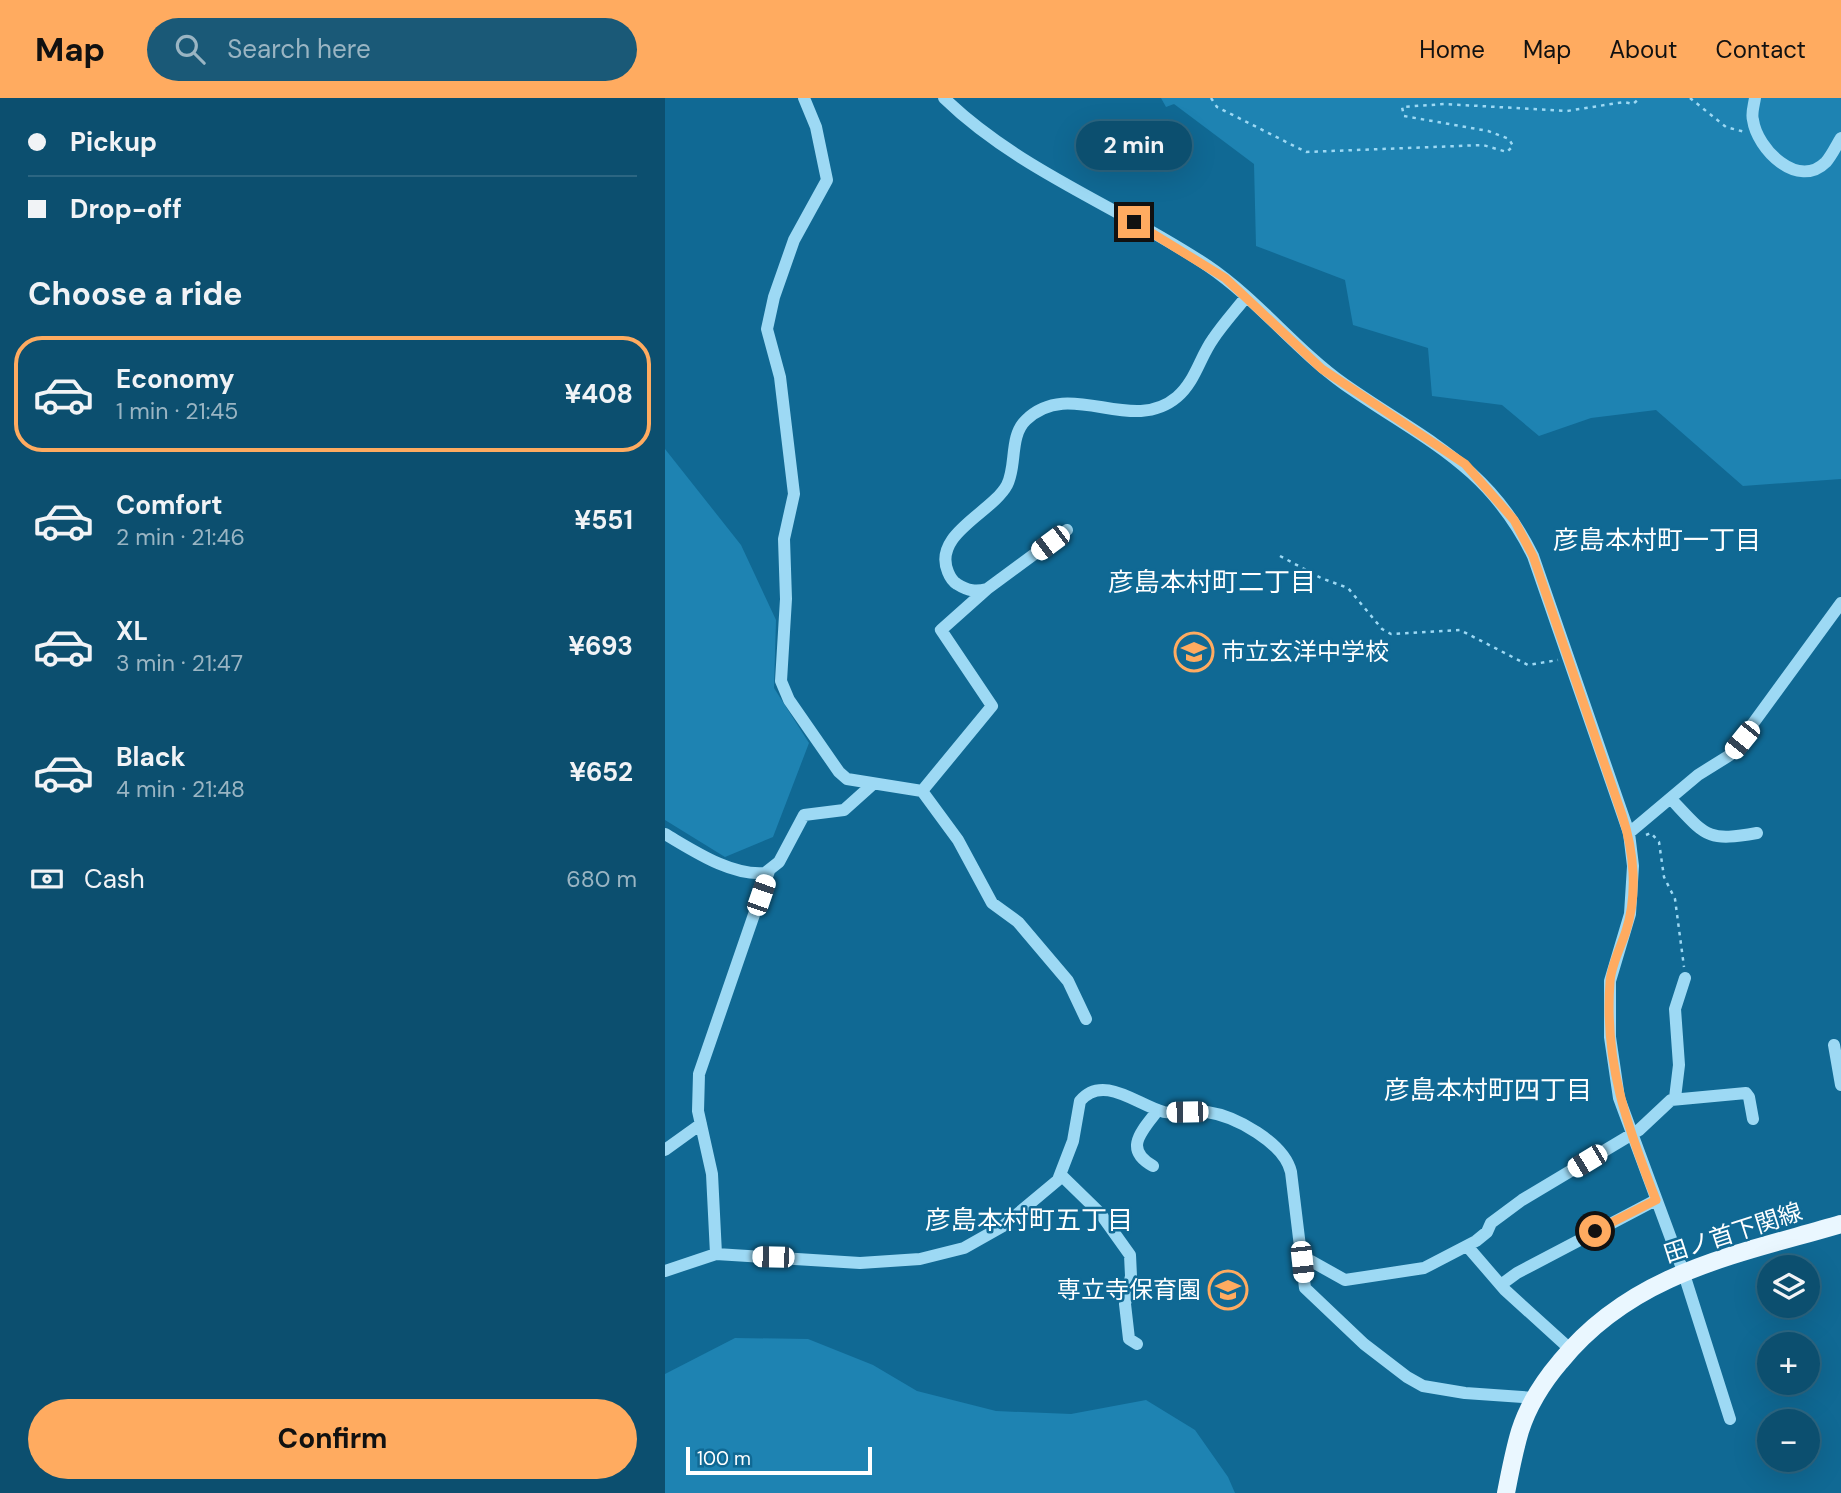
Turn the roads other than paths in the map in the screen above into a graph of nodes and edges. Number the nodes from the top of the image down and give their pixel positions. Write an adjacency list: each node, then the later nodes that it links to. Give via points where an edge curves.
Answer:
1 (804, 98): 9 (street, via 816,127 827,180 795,240 767,329 780,377 794,494 784,539 781,681 839,772 847,779)
2 (944, 98): 5 (street, via 1002,146 1205,264)
3 (1755, 98): 4 (street, via 1752,119 1761,143 1789,168 1812,170 1825,162)
4 (1841, 138)
5 (1246, 297): 7 (street, via 1212,340 1187,386 1165,404 1130,412 1062,402 1026,419 1017,435 1005,488 946,551 953,581 968,589); 14 (street, via 1322,369 1473,472 1514,520 1525,539)
6 (1067, 530): 7 (street)
7 (988, 589): 10 (street, via 941,630 992,706)
8 (1841, 603): 11 (street, via 1730,755)
9 (873, 784): 10 (street); 15 (street, via 843,810 808,813 799,819 779,862)
10 (922, 791): 17 (street, via 958,840 992,903 1018,922 1068,981)
11 (1671, 799): 12 (street, via 1714,837); 14 (street)
12 (1757, 833)
13 (665, 834): 15 (street, via 708,858 756,874)
14 (1629, 834): 24 (street, via 1633,866 1630,914 1611,973 1610,992 1612,1056)
15 (769, 871): 23 (street, via 703,1059 697,1098)
16 (1685, 978): 20 (street, via 1675,1009 1679,1065)
17 (1086, 1019)
18 (1835, 1045): 19 (street)
19 (1841, 1085)
20 (1675, 1098): 22 (street, via 1745,1093); 24 (street)
21 (1158, 1110): 26 (street, via 1134,1147); 27 (street, via 1106,1090 1084,1096); 32 (street, via 1212,1113 1241,1125 1279,1150 1291,1172)
22 (1753, 1119)
23 (701, 1124): 25 (street); 31 (street, via 712,1174)
24 (1631, 1134): 28 (street); 30 (street, via 1522,1200)
25 (665, 1150)
26 (1153, 1166)
27 (1061, 1175): 31 (street, via 988,1235 932,1257 849,1262); 36 (street, via 1100,1213 1130,1255 1126,1314 1129,1339)
28 (1656, 1200): 34 (street); 35 (street)
29 (1841, 1224): 34 (main road, 田ノ首下関線)
30 (1467, 1246): 32 (street, via 1424,1268 1345,1280 1311,1261); 35 (street)
31 (716, 1254): 33 (street)
32 (1302, 1262): 38 (street, via 1308,1292 1364,1344 1415,1382 1443,1390)
33 (665, 1271)
34 (1683, 1271): 37 (main road, 田ノ首下関線, via 1615,1308); 39 (street)
35 (1502, 1284): 37 (street)
36 (1137, 1344)
37 (1570, 1349): 38 (main road, 田ノ首下関線)
38 (1535, 1398): 40 (main road, 田ノ首下関線, via 1521,1429)
39 (1730, 1419)
40 (1506, 1493)

